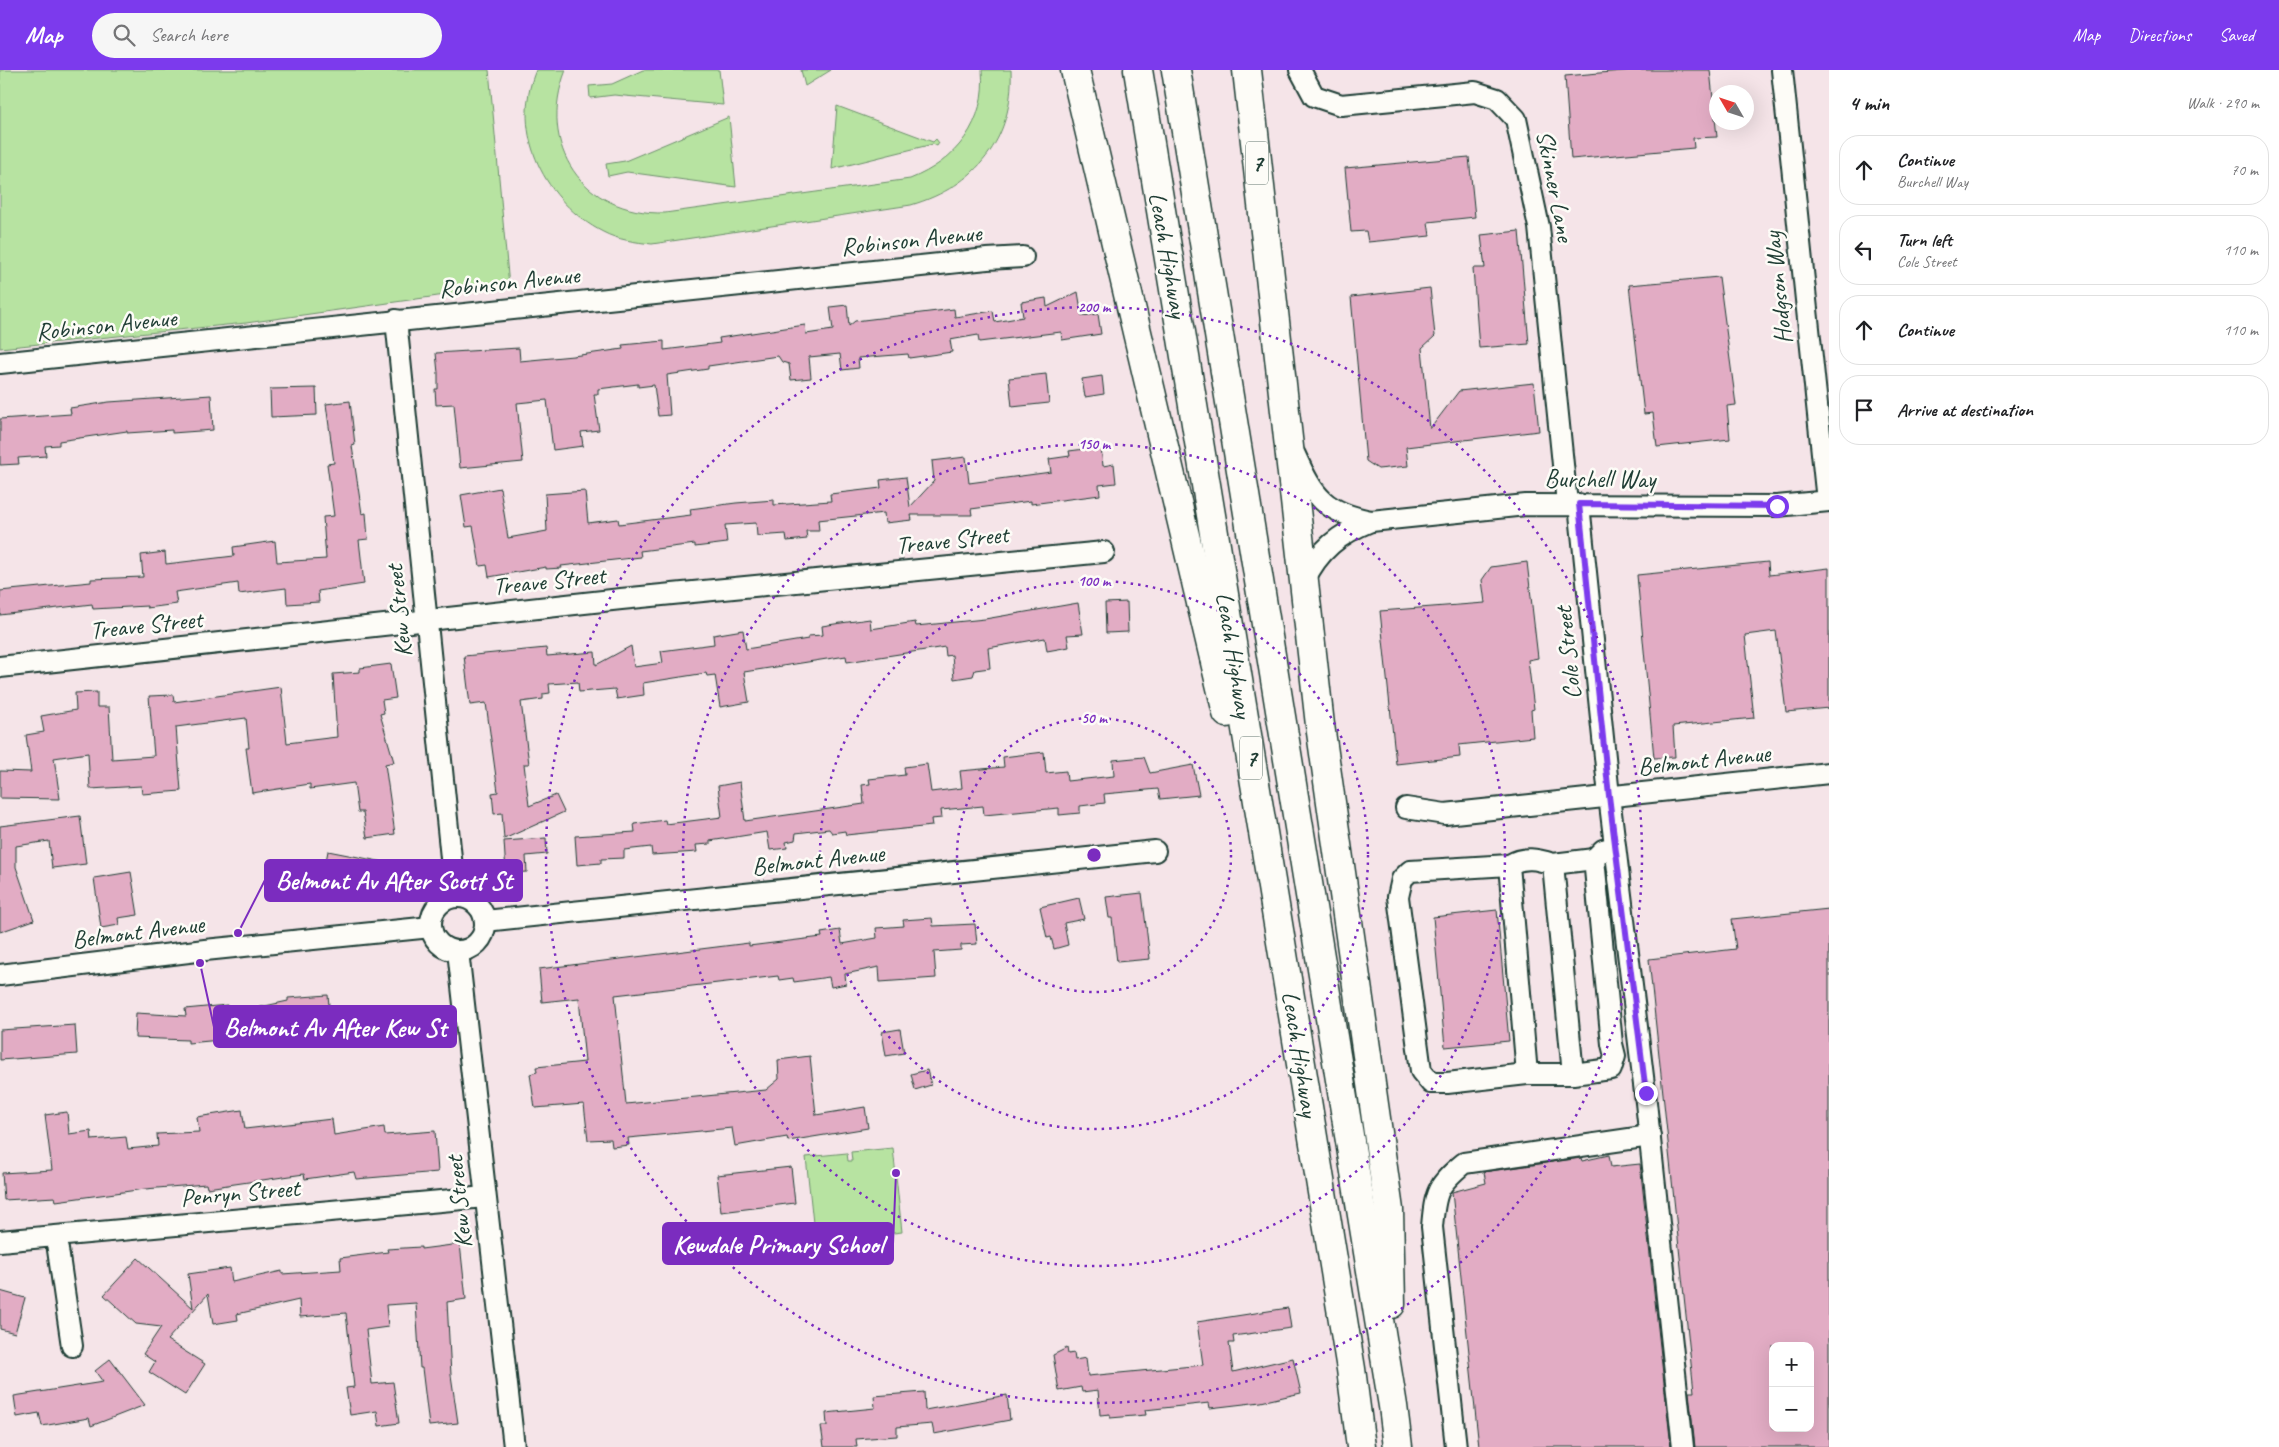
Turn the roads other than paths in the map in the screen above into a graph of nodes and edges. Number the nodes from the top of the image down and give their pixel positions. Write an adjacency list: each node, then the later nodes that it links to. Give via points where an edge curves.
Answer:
1 (1075, 70): 29 (highway)
2 (1138, 70): 29 (highway, Leach Highway / 7)
3 (1176, 70): 39 (highway, Leach Highway / 7)
4 (1247, 70): 10 (highway, 7)
5 (1300, 70): 12 (street, Skinner Lane, via 1314,96 1341,105 1475,92 1497,99 1516,119 1538,228)
6 (1782, 70): 11 (street, Hodgson Way)
7 (1023, 257): 8 (street, Robinson Avenue, via 987,258)
8 (396, 320): 9 (street, Robinson Avenue); 16 (street, Kew Street)
9 (0, 363)
10 (1288, 439): 13 (street, Burchell Way, via 1308,482 1326,504 1346,516); 15 (highway, 7)
11 (1828, 501): 12 (street, Burchell Way, via 1777,506)
12 (1573, 504): 13 (street, Burchell Way, via 1526,505); 19 (street, Cole Street)
13 (1371, 521): 15 (street, Burchell Way, via 1326,547 1311,565)
14 (1104, 552): 16 (street, Treave Street)
15 (1304, 581): 39 (highway, 7, via 1320,725 1389,1210)
16 (427, 621): 17 (street, Treave Street); 26 (street, Kew Street)
17 (0, 667)
18 (1829, 773): 19 (street, Belmont Avenue)
19 (1609, 796): 20 (street, Belmont Avenue, via 1445,814); 21 (street, Cole Street)
20 (1406, 808)
21 (1615, 848): 23 (street, via 1603,850); 34 (street, Cole Street)
22 (1156, 851): 27 (street, Belmont Avenue)
23 (1594, 859): 24 (street); 33 (street, via 1615,1056 1611,1069)
24 (1553, 864): 25 (street, via 1537,859 1519,859); 33 (street)
25 (1509, 865): 32 (street); 32 (street, via 1410,871 1402,880 1398,898 1421,1072 1431,1083)
26 (455, 897): 27 (street, via 472,900 483,913); 28 (street, via 447,899 434,911)
27 (485, 921): 30 (street, via 481,939 474,946)
28 (431, 927): 30 (street, via 443,947); 31 (street, Belmont Avenue)
29 (1279, 932): 41 (highway, Leach Highway / 7, via 1350,1360)
30 (458, 951): 35 (street, Kew Street)
31 (0, 975)
32 (1527, 1074): 33 (street)
33 (1573, 1074)
34 (1650, 1136): 43 (street, via 1464,1163 1444,1180 1435,1199 1432,1227); 44 (street, Cole Street)
35 (485, 1197): 36 (street, Penryn Street); 40 (street, Kew Street)
36 (56, 1236): 37 (street, Penryn Street); 38 (street)
37 (0, 1241)
38 (72, 1346)
39 (1393, 1406): 42 (highway, Leach Highway / 7)
40 (514, 1447)
41 (1361, 1447)
42 (1398, 1447)
43 (1456, 1447)
44 (1683, 1447)

